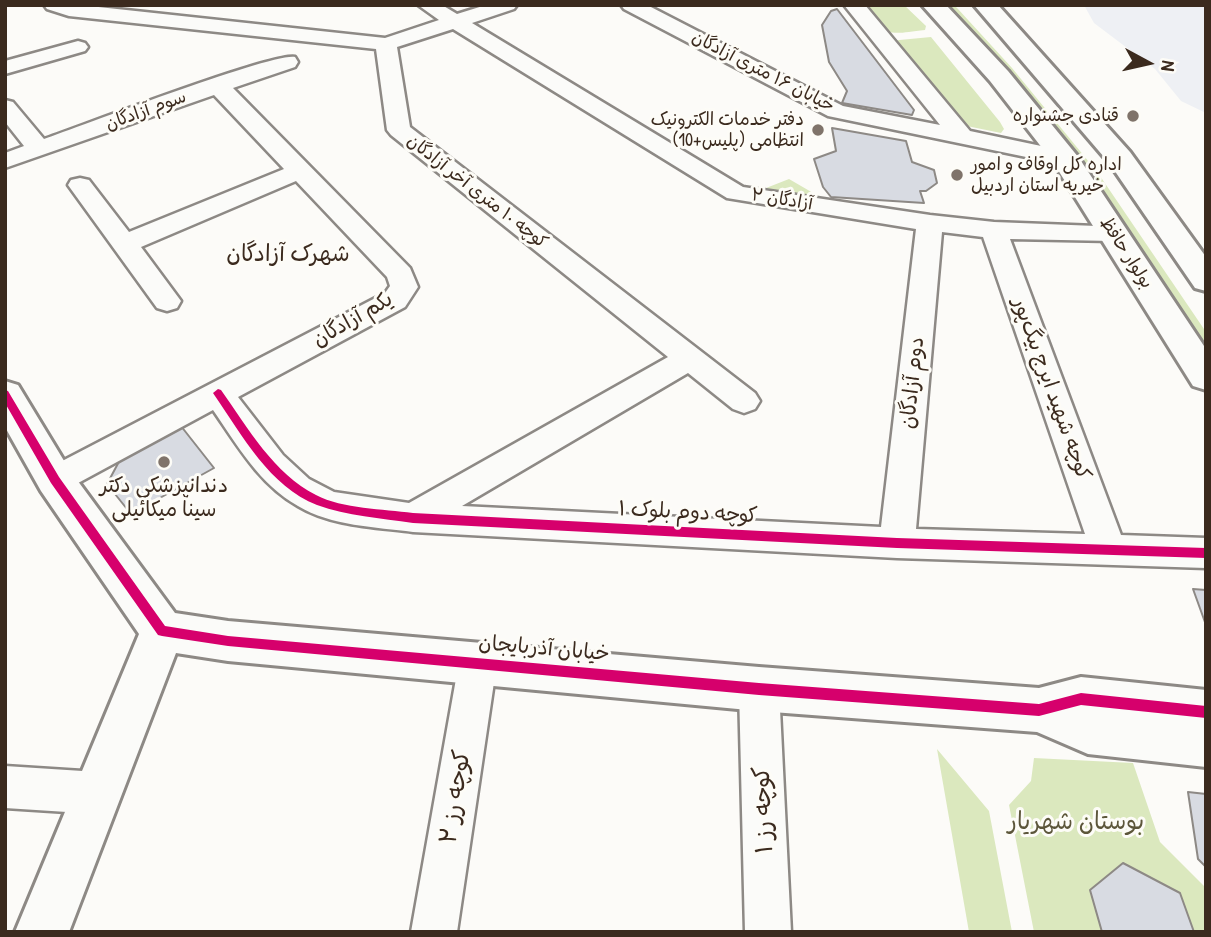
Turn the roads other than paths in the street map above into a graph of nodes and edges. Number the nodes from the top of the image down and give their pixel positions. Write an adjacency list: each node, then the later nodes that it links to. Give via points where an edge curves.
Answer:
1 (229, 5): 10 (street)
2 (428, 5): 9 (street, آزادگان ۲)
3 (507, 5): 9 (street)
4 (631, 5): 17 (street, خیابان ۱۶ متری آزادگان, via 836,111)
5 (854, 5): 17 (street)
6 (933, 5): 19 (street, بولوار حافظ, via 999,76)
7 (985, 5): 27 (street, via 1120,158)
8 (69, 7): 10 (street)
9 (456, 23): 11 (street); 23 (street, آزادگان ۲, via 736,193)
10 (255, 28): 11 (street)
11 (386, 44): 29 (street, کوچه ۱۰ متری آخر آزادگان, via 399,130)
12 (79, 48): 14 (street)
13 (287, 62): 15 (street, سوم آزادگان)
14 (5, 68)
15 (217, 85): 18 (street, سوم آزادگان); 21 (street, یکم آزادگان)
16 (5, 107): 18 (street)
17 (961, 136): 19 (street, خیابان ۱۶ متری آزادگان)
18 (39, 149): 20 (street, سوم آزادگان)
19 (1065, 158): 25 (street, بولوار حافظ)
20 (5, 162)
21 (300, 171): 26 (street); 31 (street, یکم آزادگان, via 400,274 404,287 395,300)
22 (80, 185): 26 (street)
23 (930, 223): 24 (street, آزادگان ۲); 36 (street, دوم آزادگان)
24 (994, 230): 25 (street, آزادگان ۲); 37 (street, کوچه شهید ایرج بیگ‌پور)
25 (1113, 233): 30 (street, بولوار حافظ)
26 (125, 244): 28 (street)
27 (1206, 281)
28 (167, 301)
29 (689, 359): 33 (street, کوچه ۱۰ متری آخر آزادگان); 35 (street)
30 (1206, 377)
31 (218, 393): 34 (street, یکم آزادگان); 35 (street, کوچه دوم بلوک ۱, via 284,478 313,499)
32 (5, 394): 34 (street)
33 (744, 401)
34 (55, 480): 39 (street)
35 (413, 518): 36 (street, کوچه دوم بلوک ۱)
36 (897, 543): 37 (street, کوچه دوم بلوک ۱)
37 (1108, 549): 38 (street, کوچه دوم بلوک ۱)
38 (1206, 553)
39 (162, 631): 40 (street, خیابان آذربایجان, via 228,641); 46 (street)
40 (478, 662): 41 (street, خیابان آذربایجان); 48 (street, کوچه رز ۲)
41 (759, 689): 42 (street, خیابان آذربایجان); 49 (street, کوچه رز ۱)
42 (1039, 710): 43 (street, خیابان آذربایجان, via 1082,699); 44 (street, خیابان آذربایجان, via 1088,731)
43 (1206, 712)
44 (1206, 744)
45 (5, 787): 46 (street)
46 (98, 793): 47 (street)
47 (42, 932)
48 (434, 932)
49 (768, 932)

